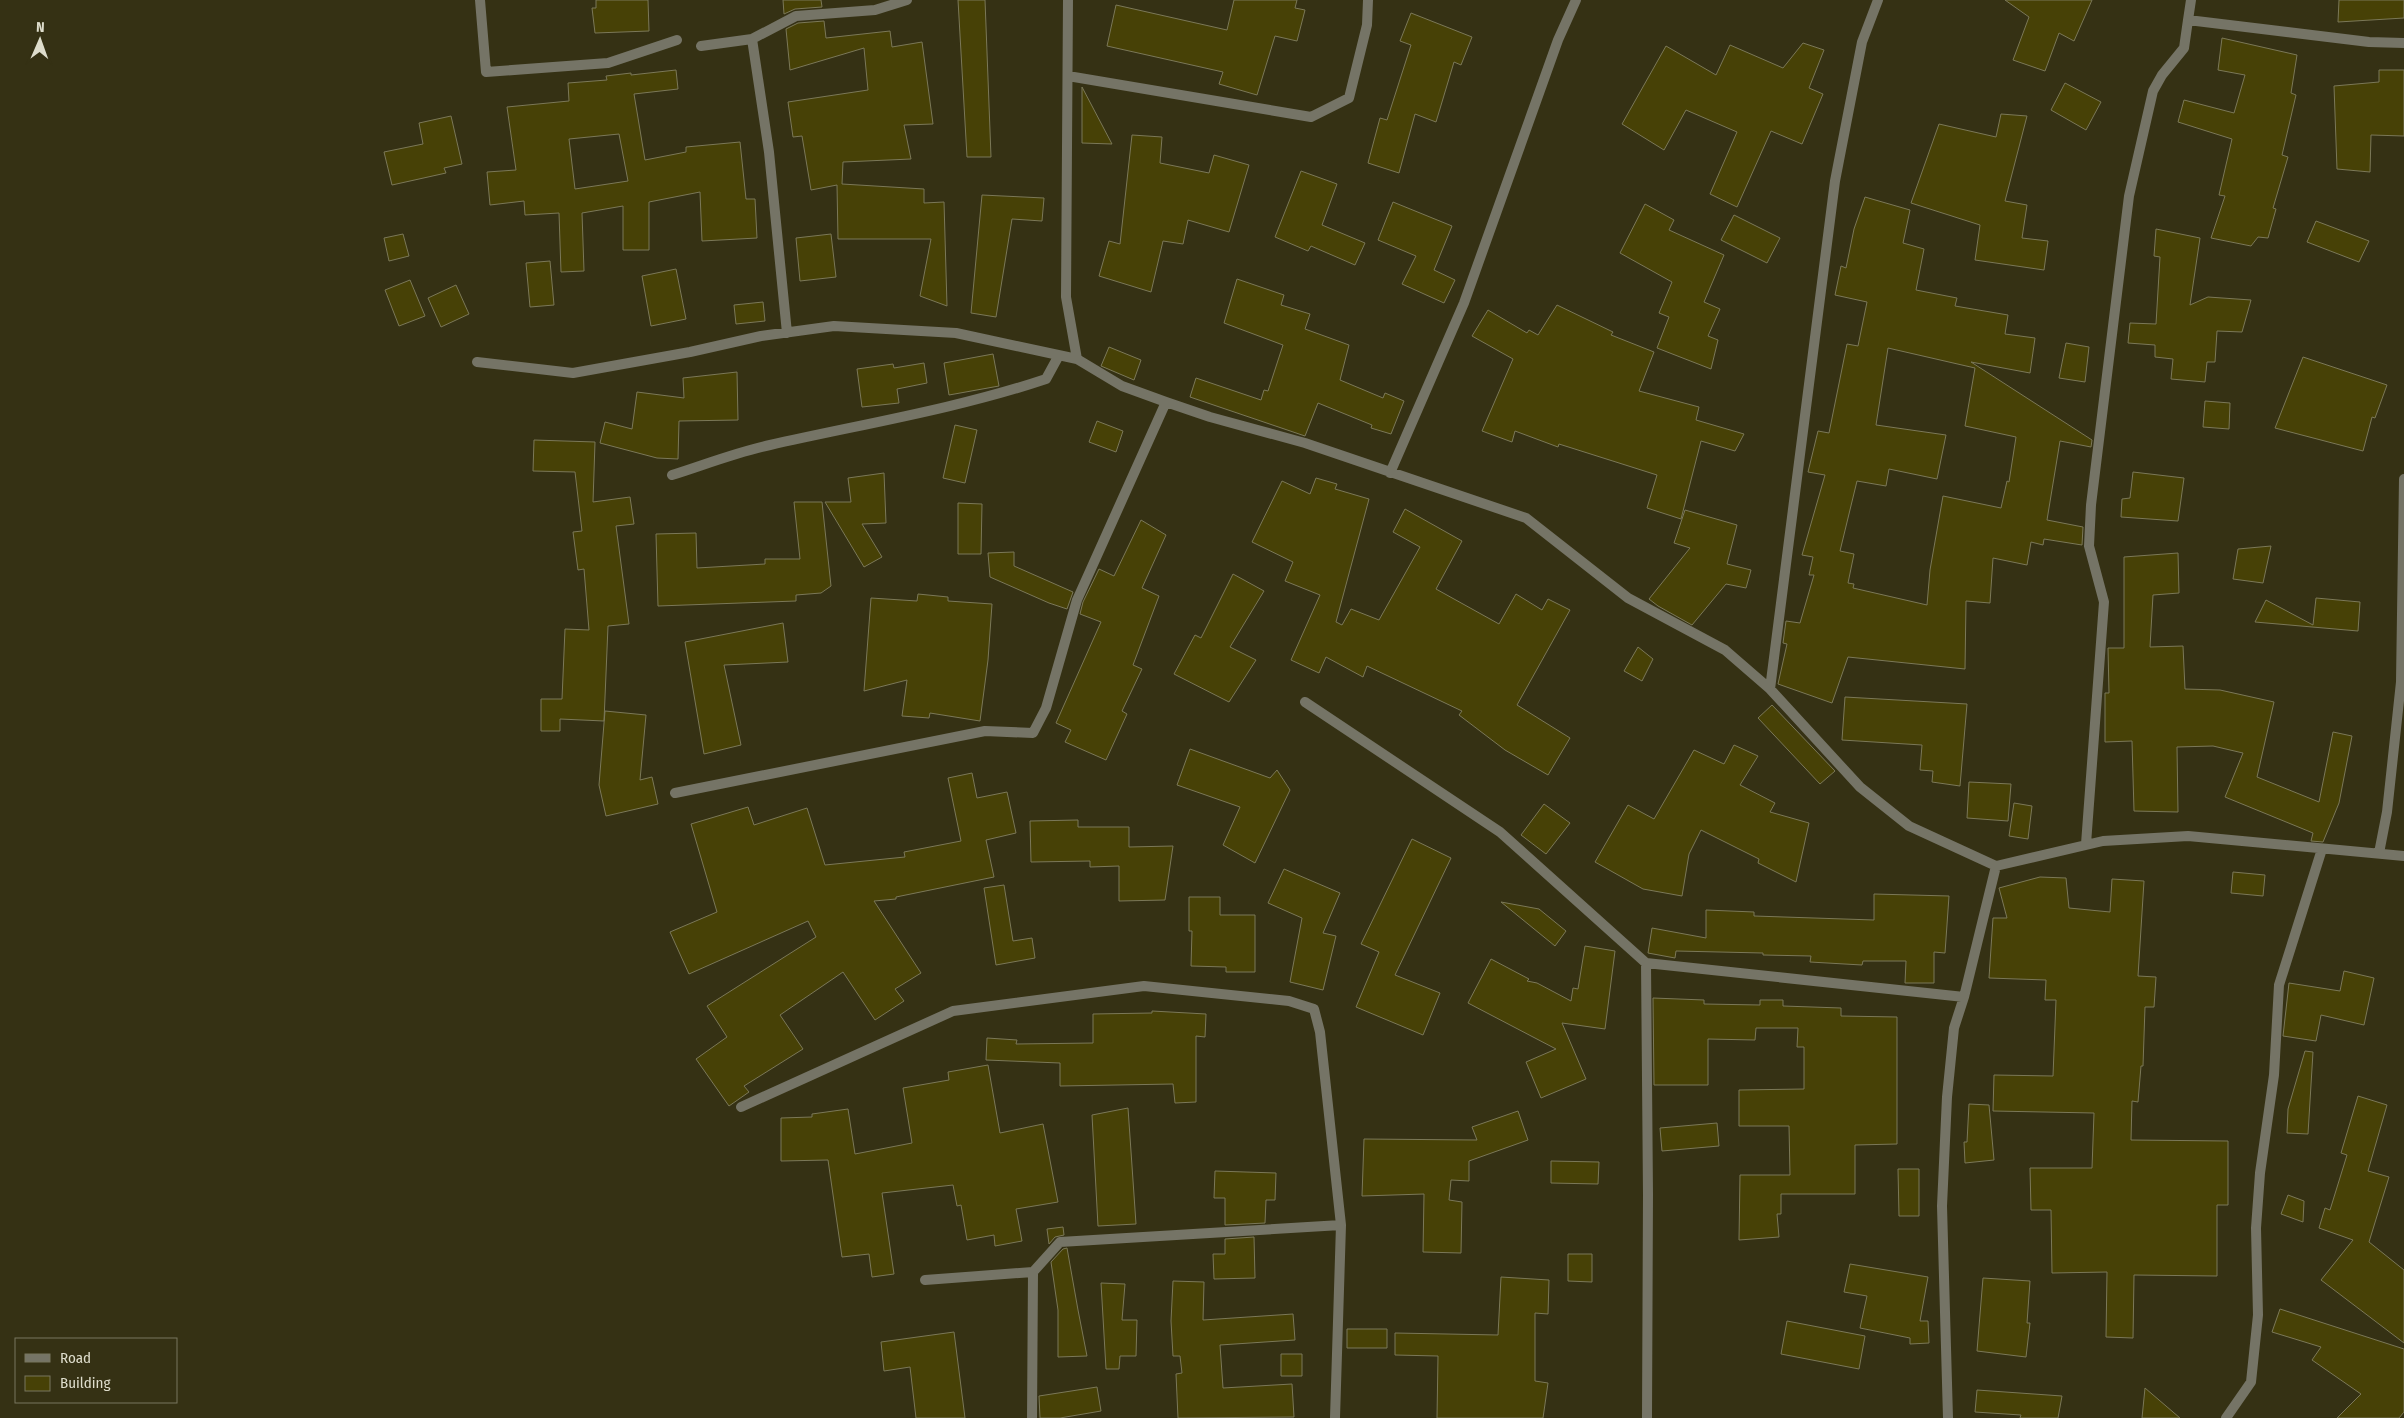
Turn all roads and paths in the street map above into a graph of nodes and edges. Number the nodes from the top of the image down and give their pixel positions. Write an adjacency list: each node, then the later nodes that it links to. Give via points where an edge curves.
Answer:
1 (480, 0): 10 (street, via 486,72 608,63)
2 (907, 0): 9 (street, via 875,10 796,16)
3 (1068, 0): 13 (street)
4 (1368, 0): 13 (street, via 1367,25 1349,98 1311,117)
5 (1576, 0): 19 (street, via 1558,40 1464,304)
6 (1878, 0): 22 (street, via 1862,42 1835,181)
7 (2191, 0): 8 (street)
8 (2188, 20): 11 (street); 25 (street, via 2184,48 2153,91 2129,196 2112,332 2091,505 2089,546 2104,602)
9 (752, 39): 12 (street); 14 (street, via 769,152)
10 (677, 40)
11 (2404, 44)
12 (701, 46)
13 (1068, 76): 16 (street, via 1066,297)
14 (787, 333): 15 (street, via 834,326 956,333); 17 (street, via 573,373)
15 (1058, 357): 16 (street); 20 (street, via 1046,379 992,397 768,445)
16 (1077, 360): 18 (street, via 1122,386)
17 (477, 362)
18 (1166, 402): 19 (street, via 1306,443); 24 (street, via 1077,600 1046,708 1034,733 985,731)
19 (1390, 473): 22 (street, via 1526,518 1628,598 1725,650)
20 (672, 475)
21 (2404, 479): 27 (street, via 2401,682)
22 (1770, 689): 29 (street, via 1860,787 1909,826)
23 (1306, 702): 30 (street, via 1500,832)
24 (674, 794)
25 (2086, 844): 26 (street, via 2103,840 2188,836); 29 (street)
26 (2322, 849): 27 (street); 40 (street, via 2279,985 2274,1076 2257,1210 2258,1315 2251,1382)
27 (2379, 853): 28 (street)
28 (2404, 856)
29 (1996, 866): 31 (street)
30 (1646, 964): 31 (street); 38 (street)
31 (1964, 997): 39 (street, via 1954,1028 1942,1206)
32 (741, 1107): 33 (street, via 954,1011 1144,986 1289,1001 1314,1010 1320,1032)
33 (1342, 1225): 34 (street, via 1060,1242); 37 (street)
34 (1033, 1272): 35 (street); 36 (street)
35 (925, 1280)
36 (1032, 1418)
37 (1335, 1418)
38 (1647, 1418)
39 (1948, 1418)
40 (2226, 1418)

